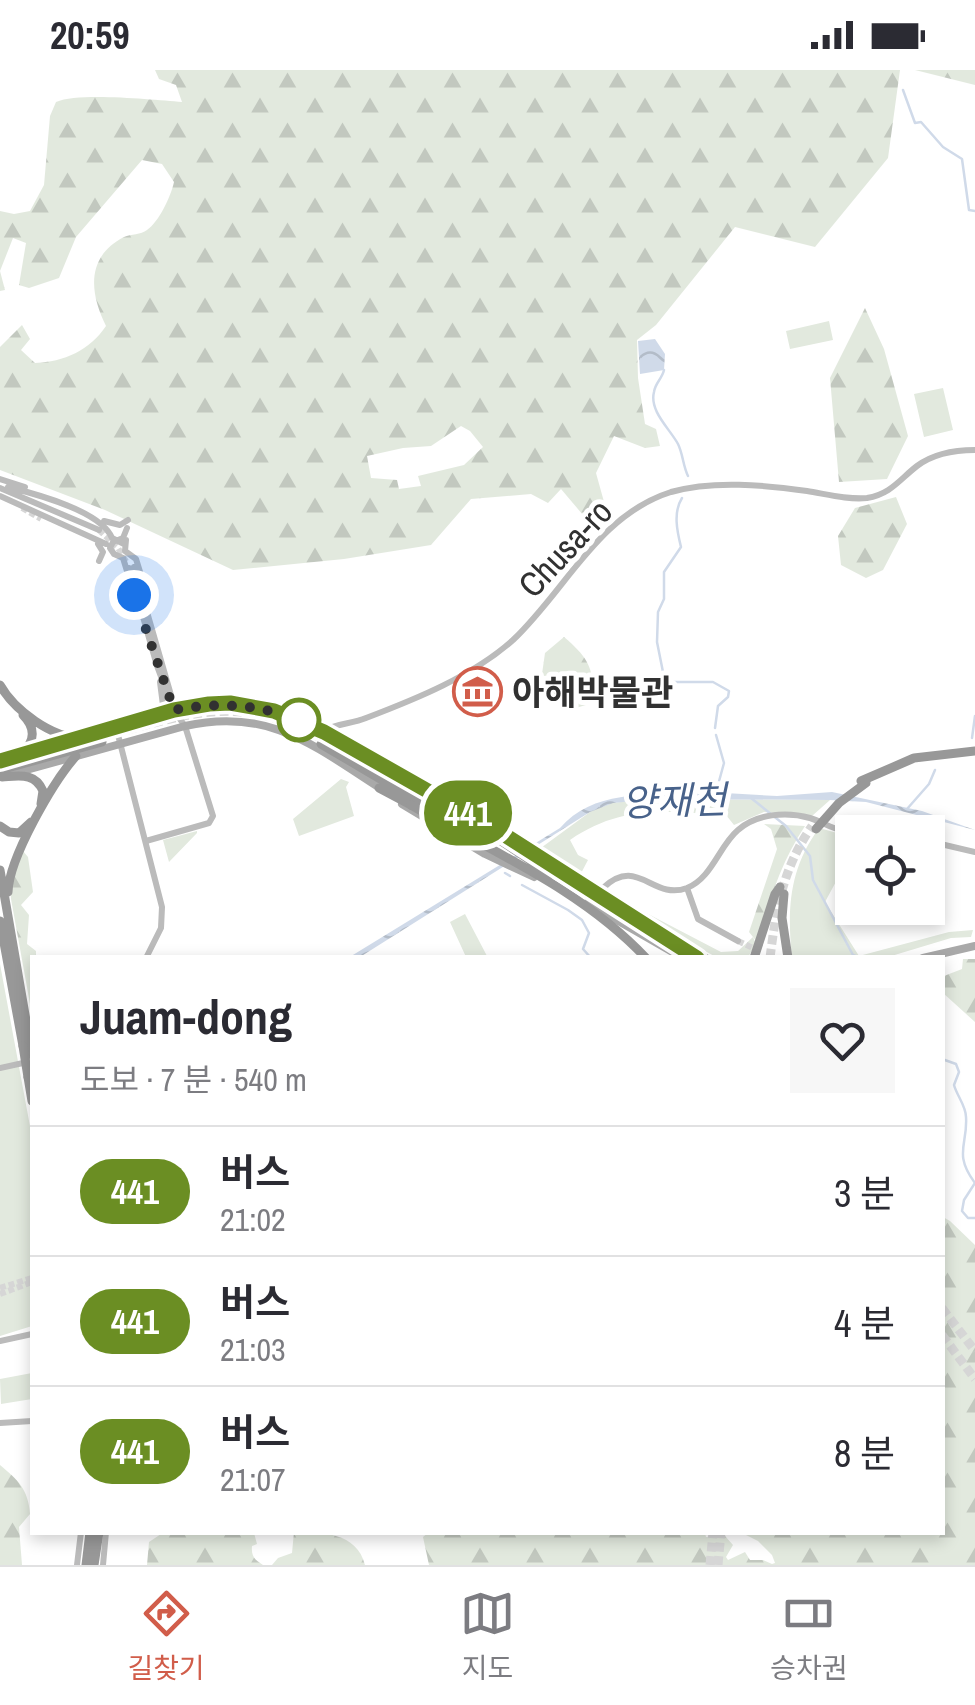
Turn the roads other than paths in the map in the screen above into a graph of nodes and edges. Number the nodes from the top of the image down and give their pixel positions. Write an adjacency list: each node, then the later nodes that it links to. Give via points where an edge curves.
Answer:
1 (975, 450): 15 (street, Chusa-ro, via 931,459 870,497 704,486 670,492 619,518 512,641 484,662 385,711)
2 (1, 488): 3 (street); 6 (street)
3 (10, 498)
4 (41, 520): 6 (street)
5 (128, 520): 6 (street)
6 (102, 534): 7 (street); 7 (street); 8 (street)
7 (122, 548): 9 (street); 9 (street, via 136,559)
8 (99, 561)
9 (132, 567): 12 (street); 12 (street, via 148,594)
10 (0, 685): 18 (highway, via 54,733)
11 (0, 700): 24 (highway, via 32,726)
12 (169, 712): 13 (main road, via 230,703); 14 (street); 16 (main road)
13 (299, 720): 17 (main road); 20 (main road)
14 (185, 726): 17 (main road, via 251,720); 21 (main road); 37 (street, via 213,814 209,824)
15 (334, 726): 20 (street, Chusa-ro); 22 (main road)
16 (116, 728): 18 (main road); 21 (street)
17 (291, 735): 30 (main road)
18 (81, 738): 23 (main road)
19 (101, 739): 28 (highway)
20 (323, 739): 22 (main road); 27 (highway); 29 (highway)
21 (120, 744): 26 (main road); 37 (street)
22 (346, 746): 27 (main road)
23 (49, 747): 24 (main road); 28 (main road)
24 (22, 752): 28 (main road)
25 (975, 754): 35 (highway, bridge, via 914,758 834,802)
26 (76, 756): 28 (main road); 47 (highway, via 16,858)
27 (377, 767): 32 (highway); 41 (main road, bridge, via 516,841)
28 (0, 768): 33 (highway, via 32,777 43,796 24,830)
29 (364, 770): 32 (highway); 40 (main road)
30 (380, 788): 40 (main road); 41 (highway, bridge)
31 (784, 818): 34 (street); 36 (street); 45 (street, via 746,824)
32 (459, 820): 41 (highway, bridge)
33 (0, 826)
34 (835, 827)
35 (814, 828)
36 (835, 829)
37 (146, 841): 51 (street, via 162,911)
38 (945, 844): 39 (street)
39 (975, 852)
40 (491, 854): 54 (main road, bridge)
41 (542, 868): 43 (main road); 52 (highway, bridge); 53 (highway, bridge)
42 (0, 870): 47 (highway)
43 (581, 886): 44 (street); 46 (main road)
44 (603, 888): 45 (street, via 628,874 661,888); 46 (street)
45 (687, 888): 49 (street, via 698,918)
46 (608, 902): 48 (main road)
47 (4, 918): 59 (highway)
48 (660, 934): 55 (highway)
49 (738, 941)
50 (975, 946): 58 (main road)
51 (148, 955)
52 (643, 955)
53 (651, 955)
54 (678, 955)
55 (697, 955)
56 (755, 955): 57 (highway, via 782,890)
57 (788, 955)
58 (936, 955)
59 (30, 1052): 60 (street); 61 (highway, bridge)
60 (0, 1068)
61 (30, 1089)
62 (30, 1334): 63 (street)
63 (0, 1341)
64 (30, 1421): 65 (street)
65 (0, 1423)
66 (81, 1535): 70 (street)
67 (90, 1535): 71 (highway)
68 (101, 1535): 72 (highway)
69 (102, 1535): 73 (street)
70 (77, 1565)
71 (86, 1565)
72 (94, 1565)
73 (103, 1565)

